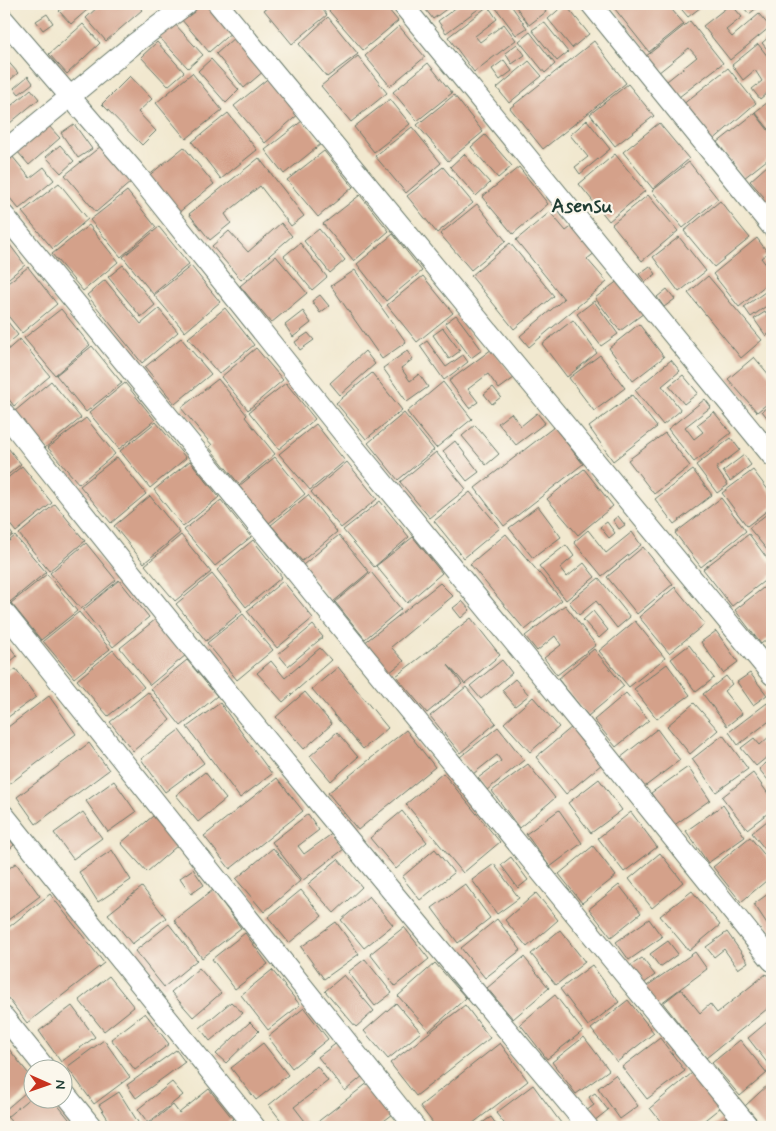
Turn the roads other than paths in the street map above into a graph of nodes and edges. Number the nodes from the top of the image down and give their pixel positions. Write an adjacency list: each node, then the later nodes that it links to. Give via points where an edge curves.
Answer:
1 (186, 4): 6 (street)
2 (218, 4): 13 (street)
3 (402, 4): 11 (street)
4 (591, 4): 9 (street)
5 (4, 20): 6 (street)
6 (70, 98): 7 (street); 15 (street, via 151,192)
7 (4, 151)
8 (4, 215): 23 (street)
9 (772, 227)
10 (4, 413): 22 (street, via 350,842)
11 (772, 456)
12 (4, 612): 21 (street)
13 (772, 675)
14 (4, 815): 20 (street)
15 (772, 961)
16 (4, 1017): 17 (street)
17 (37, 1058)
18 (72, 1102): 19 (street)
19 (92, 1127)
20 (255, 1127)
21 (415, 1127)
22 (588, 1127)
23 (749, 1127)

